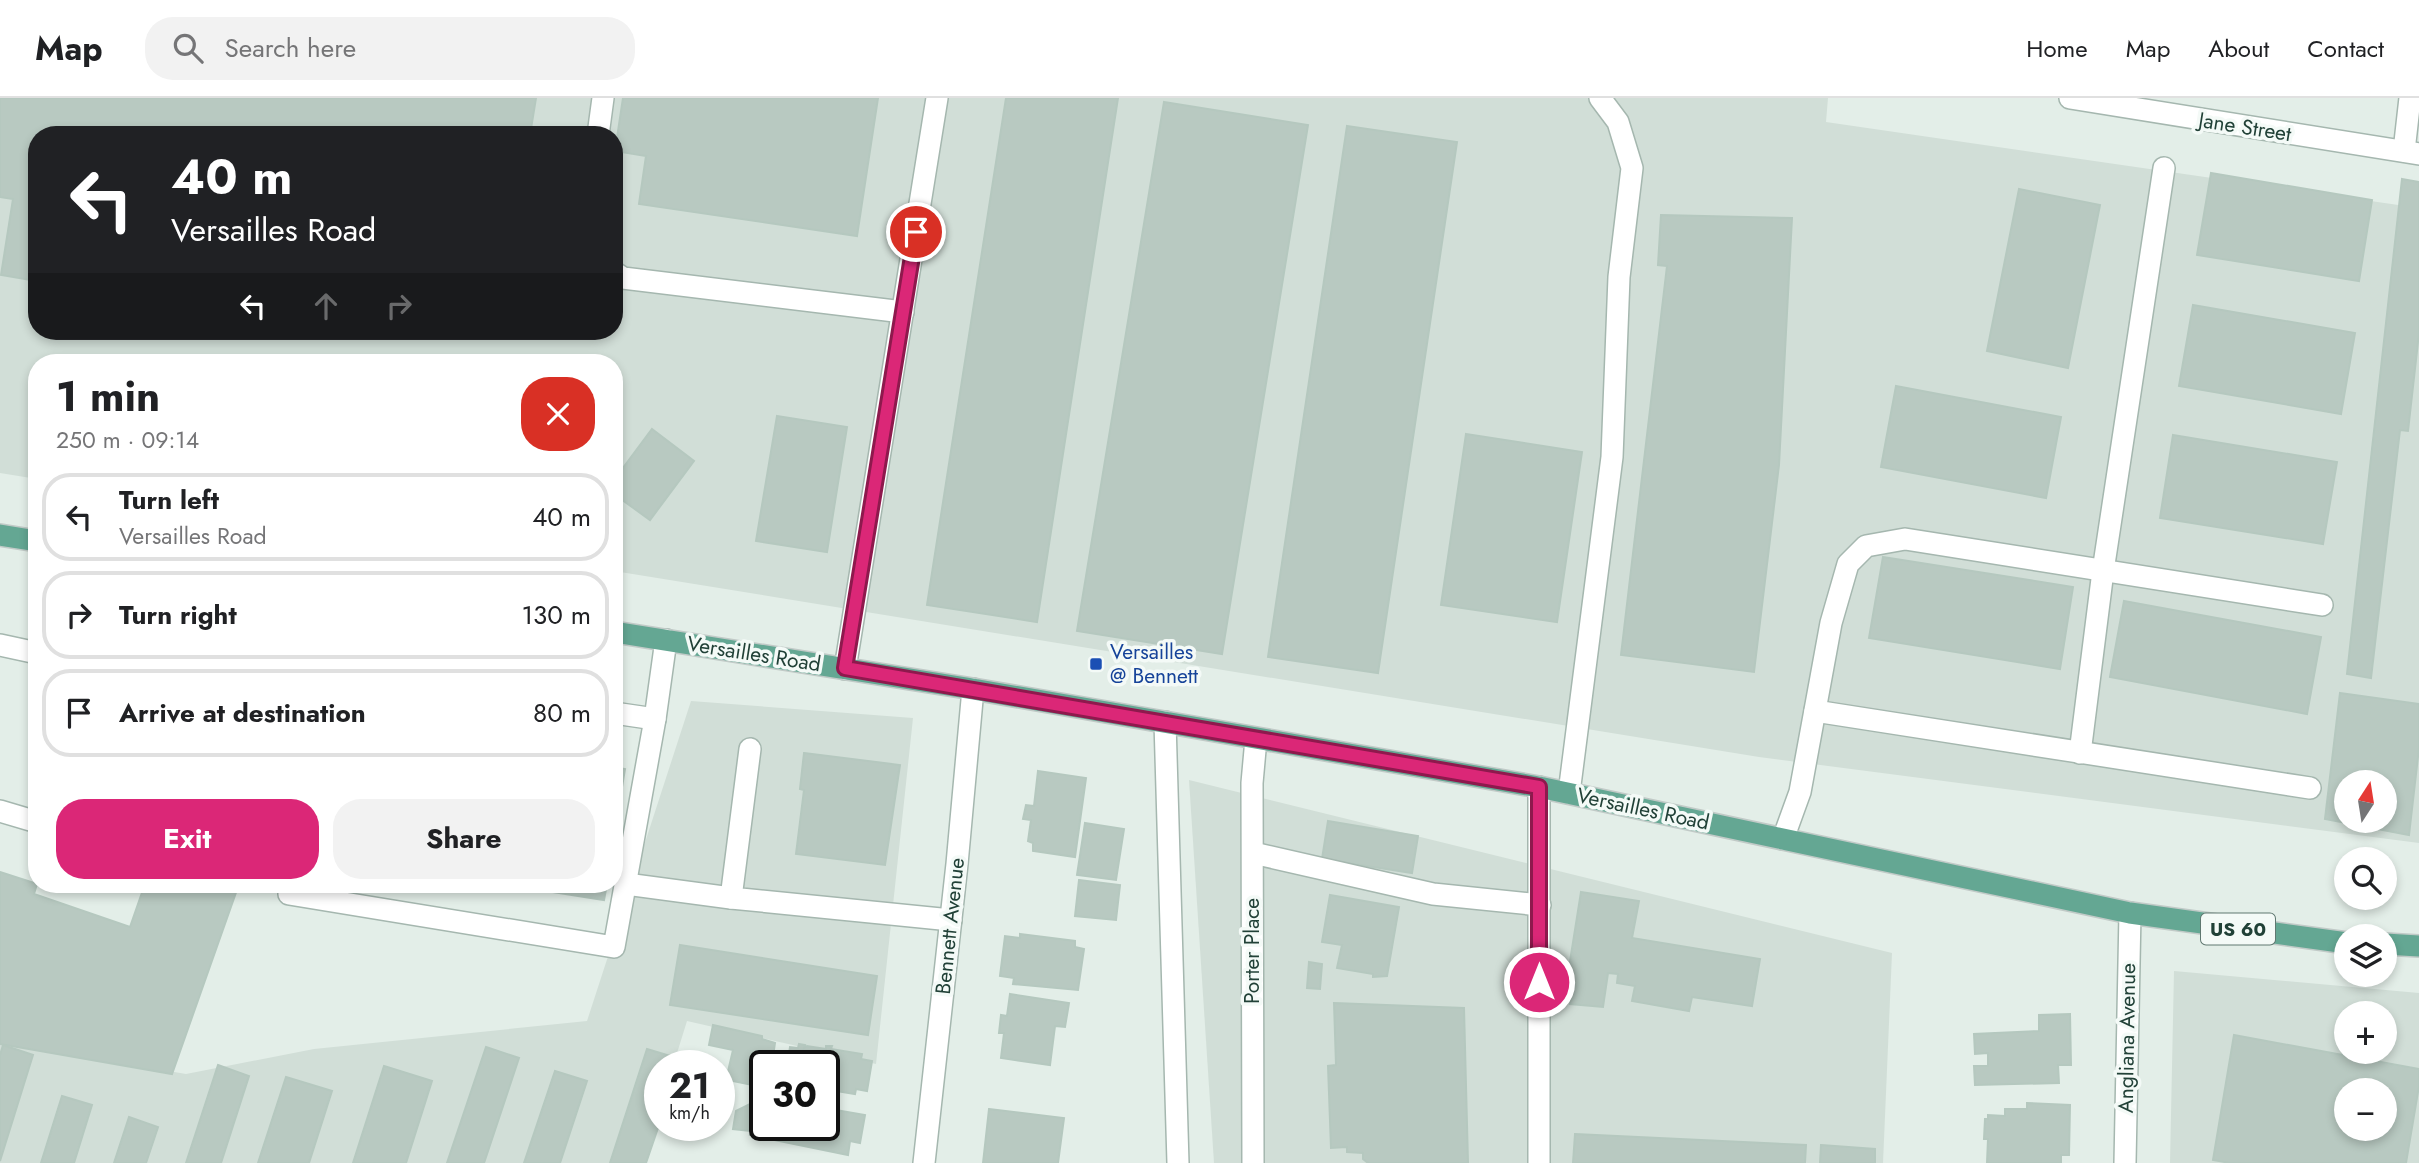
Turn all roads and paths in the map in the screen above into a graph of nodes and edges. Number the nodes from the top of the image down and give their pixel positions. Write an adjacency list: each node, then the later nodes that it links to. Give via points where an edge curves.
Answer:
1 (603, 98): 7 (street)
2 (937, 98): 11 (street)
3 (1600, 98): 31 (street, via 1618,122 1632,169 1619,277 1612,457)
4 (2070, 98): 6 (street, Jane Street)
5 (2410, 98): 8 (street)
6 (2188, 108): 8 (street, Jane Street)
7 (599, 126)
8 (2411, 153)
9 (2164, 168): 14 (street)
10 (623, 278): 11 (street)
11 (903, 312): 20 (street)
12 (0, 535): 13 (main road)
13 (28, 540)
14 (2103, 570): 15 (street); 22 (street, via 1905,539 1866,546 1848,564); 28 (street)
15 (2322, 605)
16 (623, 633): 17 (main road, Versailles Road / US 60)
17 (666, 640): 20 (main road, Versailles Road / US 60); 24 (street)
18 (0, 645): 19 (street)
19 (28, 651)
20 (845, 668): 21 (main road, Versailles Road / US 60)
21 (973, 689): 25 (main road, Versailles Road / US 60); 41 (street, Bennett Avenue)
22 (1815, 711): 28 (street); 34 (street, via 1800,792)
23 (623, 714): 24 (street)
24 (656, 719): 36 (street)
25 (1166, 723): 26 (main road, Versailles Road / US 60); 46 (street)
26 (1256, 739): 29 (main road, Versailles Road / US 60); 35 (street, Porter Place)
27 (750, 749): 38 (street)
28 (2080, 753): 30 (street)
29 (1539, 787): 31 (main road, Versailles Road / US 60); 39 (street)
30 (2310, 788)
31 (1569, 793): 34 (main road, Versailles Road / US 60)
32 (0, 811): 33 (street)
33 (28, 819)
34 (1783, 839): 40 (main road, Versailles Road / US 60)
35 (1253, 853): 39 (street, via 1433,894); 47 (street, Porter Place)
36 (626, 884): 37 (street, via 614,947); 38 (street)
37 (289, 894)
38 (731, 898): 41 (street)
39 (1540, 905): 48 (street)
40 (2130, 914): 42 (main road, US 60); 49 (street, Angliana Avenue)
41 (951, 920): 45 (street, Bennett Avenue)
42 (2334, 941)
43 (2397, 945): 44 (main road)
44 (2419, 946)
45 (924, 1163)
46 (1178, 1163)
47 (1254, 1163)
48 (1539, 1163)
49 (2124, 1163)

